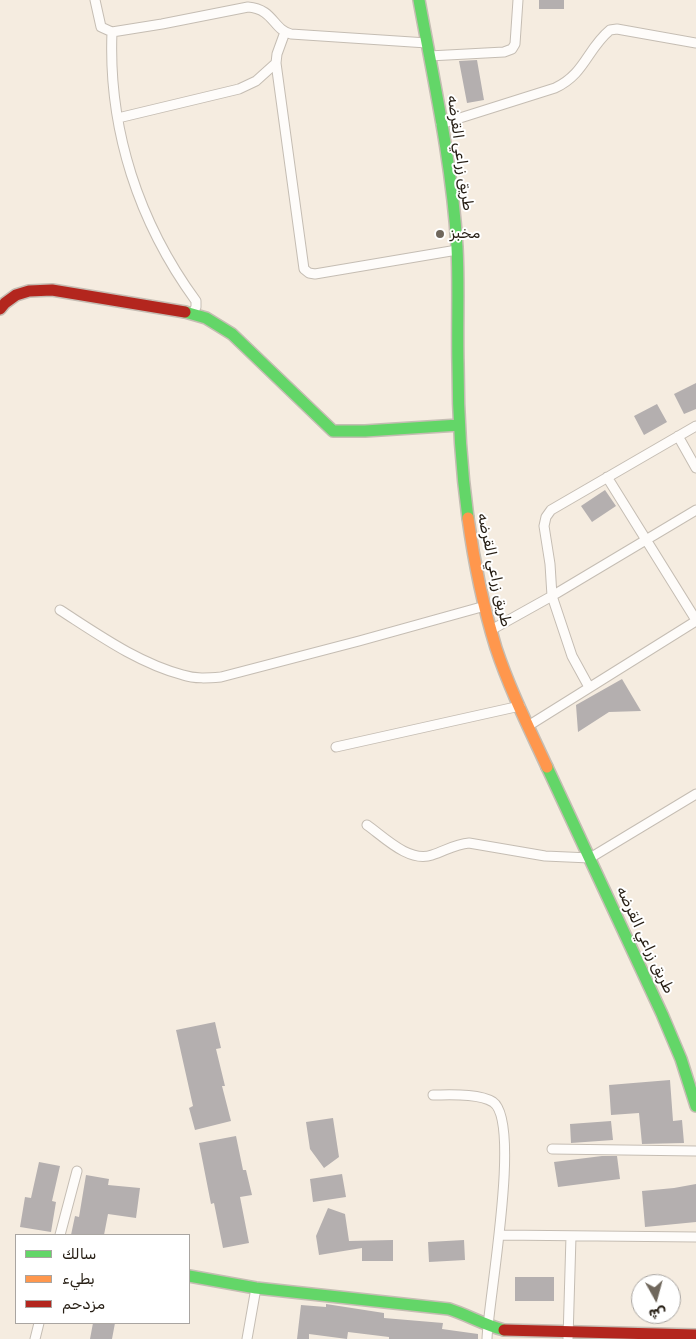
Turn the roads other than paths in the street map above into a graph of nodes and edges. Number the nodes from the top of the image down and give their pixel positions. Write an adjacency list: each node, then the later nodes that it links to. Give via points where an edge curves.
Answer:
1 (95, 0): 4 (street, via 101,27)
2 (419, 0): 6 (main road, طريق زراعي القرضه)
3 (518, 0): 8 (street, via 512,49)
4 (112, 32): 5 (street, via 248,7 266,12); 10 (street, via 111,68)
5 (285, 32): 6 (street); 9 (street)
6 (427, 43): 8 (main road, طريق زراعي القرضه)
7 (696, 43): 11 (street, via 610,30 568,82)
8 (429, 56): 11 (main road, طريق زراعي القرضه)
9 (276, 63): 10 (street, via 256,82 239,89); 12 (street, via 306,271 320,273)
10 (118, 118): 14 (street, via 128,164 144,211 171,265 196,301)
11 (441, 124): 12 (main road, طريق زراعي القرضه)
12 (457, 250): 15 (main road, طريق زراعي القرضه)
13 (0, 309): 14 (main road, via 20,292 52,290)
14 (193, 313): 15 (main road, via 232,334 333,431)
15 (459, 425): 23 (main road, طريق زراعي القرضه, via 472,552)
16 (696, 426): 17 (street)
17 (678, 436): 18 (street); 19 (street)
18 (696, 468)
19 (606, 477): 21 (street); 22 (street, via 551,510 546,517 544,526)
20 (696, 510): 21 (street)
21 (645, 540): 22 (street); 25 (street)
22 (552, 596): 26 (street); 27 (street, via 572,656)
23 (485, 606): 24 (street, via 221,677 203,678 183,676 120,649); 26 (main road, طريق زراعي القرضه)
24 (60, 610)
25 (696, 620): 27 (street)
26 (491, 630): 28 (main road, طريق زراعي القرضه)
27 (589, 687): 29 (street)
28 (520, 706): 29 (main road, طريق زراعي القرضه); 30 (street)
29 (528, 726): 33 (main road, طريق زراعي القرضه)
30 (336, 747)
31 (696, 794): 33 (street)
32 (367, 825): 33 (street, via 404,851 424,857 469,843 545,856)
33 (590, 858): 35 (main road, طريق زراعي القرضه, via 656,998)
34 (433, 1095): 40 (street, via 481,1098 493,1102 500,1110 504,1172)
35 (696, 1106)
36 (552, 1150): 37 (street)
37 (696, 1151)
38 (77, 1170): 39 (street)
39 (60, 1234)
40 (499, 1235): 41 (street); 46 (street)
41 (571, 1236): 42 (street); 48 (street)
42 (696, 1237)
43 (190, 1276): 44 (main road)
44 (256, 1288): 46 (main road, via 449,1309); 50 (street)
45 (39, 1324): 49 (street)
46 (488, 1326): 48 (main road, via 509,1332); 51 (street)
47 (696, 1335): 48 (main road)
48 (568, 1336)
49 (35, 1339)
50 (247, 1339)
51 (488, 1339)

